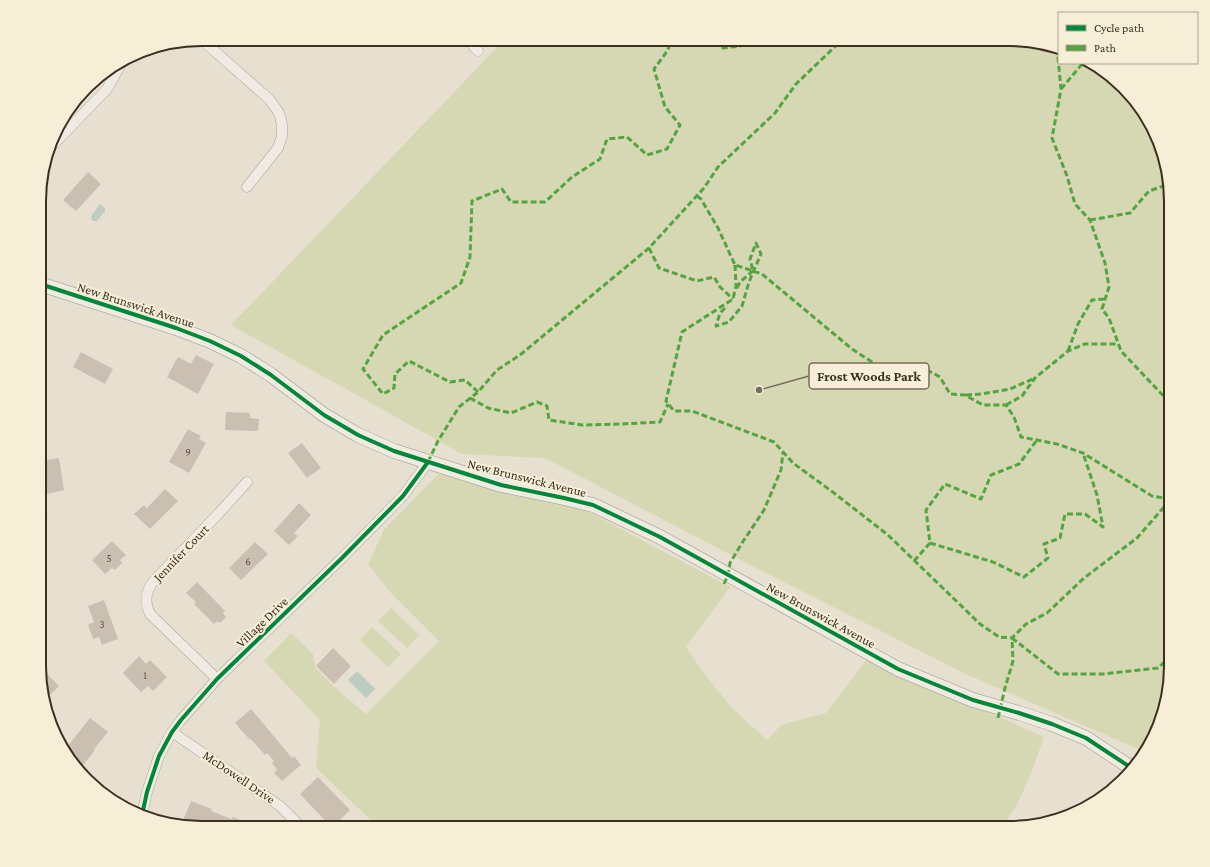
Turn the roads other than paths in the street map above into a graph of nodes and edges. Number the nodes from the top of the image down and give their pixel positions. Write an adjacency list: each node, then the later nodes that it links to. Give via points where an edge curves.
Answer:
1 (209, 46): 6 (street, via 270,100 279,113 282,124 278,148)
2 (473, 46): 3 (street)
3 (478, 51)
4 (117, 71): 5 (street, via 107,89)
5 (60, 138)
6 (247, 187)
7 (46, 286): 8 (street, New Brunswick Avenue, via 210,341 271,375 324,415 358,435)
8 (428, 462): 10 (street, Village Drive, via 403,496); 12 (street, New Brunswick Avenue, via 501,485 593,505 614,514 898,669 973,700 1052,724 1086,738)
9 (247, 482): 10 (street, Jennifer Court, via 152,582 146,598 150,614)
10 (218, 680): 11 (street, Village Drive, via 193,705)
11 (172, 732): 13 (street, Village Drive, via 152,772); 14 (street, McDowell Drive, via 280,806)
12 (1128, 766)
13 (143, 810)
14 (295, 821)

